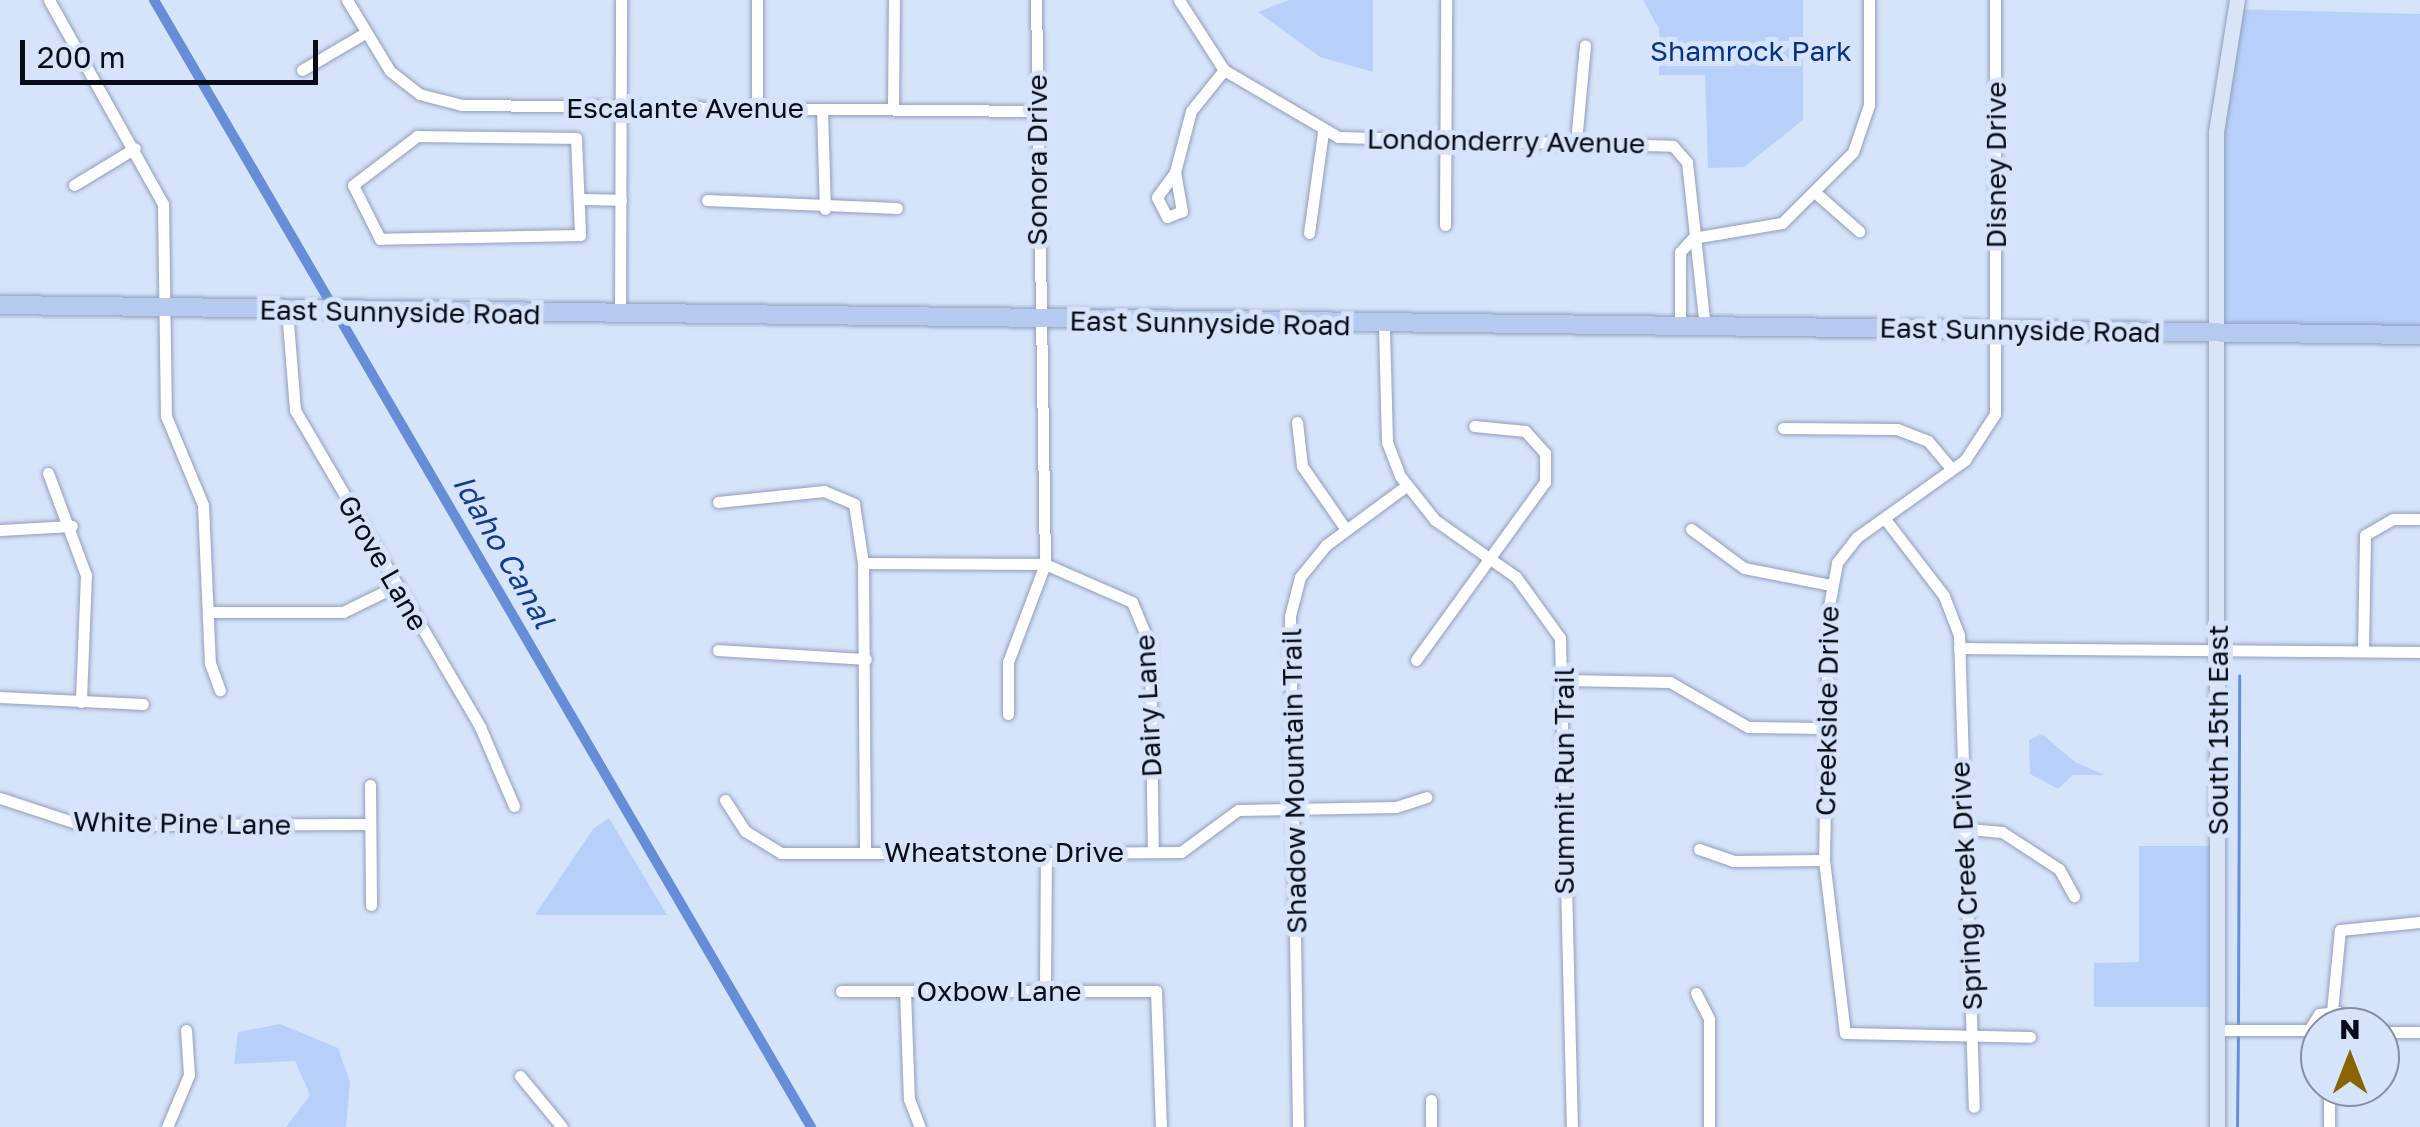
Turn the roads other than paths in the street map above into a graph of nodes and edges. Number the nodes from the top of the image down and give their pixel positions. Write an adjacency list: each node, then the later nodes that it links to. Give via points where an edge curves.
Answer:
1 (49, 0): 24 (street)
2 (346, 0): 12 (street, Escalante Avenue)
3 (621, 0): 16 (street)
4 (757, 0): 17 (street)
5 (894, 0): 19 (street)
6 (1036, 0): 20 (street, Sonora Drive)
7 (1178, 0): 15 (street, Londonderry Avenue)
8 (1446, 0): 22 (street)
9 (1869, 0): 27 (street, via 1864,123)
10 (1995, 0): 45 (street, Disney Drive)
11 (2237, 0): 46 (main road, South 15th East, via 2218,97)
12 (365, 32): 14 (street); 16 (street, Escalante Avenue, via 407,87 445,102)
13 (1586, 45): 23 (street)
14 (302, 70)
15 (1224, 70): 21 (street, Londonderry Avenue); 25 (street, via 1190,110)
16 (622, 106): 17 (street, Escalante Avenue); 29 (street)
17 (756, 107): 18 (street, Escalante Avenue)
18 (822, 108): 19 (street, Escalante Avenue); 31 (street)
19 (893, 108): 20 (street, Escalante Avenue)
20 (1036, 110): 41 (street, Sonora Drive)
21 (1323, 132): 22 (street, Londonderry Avenue); 35 (street)
22 (1446, 142): 23 (street, Londonderry Avenue); 33 (street)
23 (1576, 142): 36 (street, Londonderry Avenue, via 1675,148 1687,162)
24 (135, 148): 26 (street); 38 (street, via 162,204)
25 (1175, 172)
26 (74, 185)
27 (1818, 194): 34 (street); 36 (street, via 1761,232)
28 (582, 200): 28 (street, via 580,235 568,242 386,241 352,191 417,136 571,136 582,146); 29 (street)
29 (620, 200): 40 (street)
30 (707, 200): 31 (street)
31 (825, 208): 32 (street)
32 (897, 208)
33 (1445, 226)
34 (1860, 231)
35 (1309, 233)
36 (1692, 238): 43 (street, Londonderry Avenue, via 1680,252); 44 (street, Londonderry Avenue, via 1705,270)
37 (0, 305): 38 (main road, East Sunnyside Road)
38 (165, 310): 39 (main road, East Sunnyside Road); 66 (street, via 168,433 203,505)
39 (286, 310): 40 (main road, East Sunnyside Road); 65 (street, Grove Lane, via 295,410)
40 (620, 314): 41 (main road, East Sunnyside Road)
41 (1038, 320): 42 (main road, East Sunnyside Road); 63 (street, Sonora Drive)
42 (1384, 327): 43 (main road, East Sunnyside Road); 53 (street, Summit Run Trail, via 1387,442)
43 (1680, 327): 44 (main road, East Sunnyside Road)
44 (1705, 328): 45 (main road, East Sunnyside Road)
45 (1995, 330): 46 (main road, East Sunnyside Road); 51 (street, Creekside Drive, via 1993,424)
46 (2216, 332): 47 (main road, East Sunnyside Road); 69 (main road, South 15th East)
47 (2420, 335)
48 (1297, 422): 58 (street, via 1302,466)
49 (1474, 426): 61 (street, via 1517,426 1542,447 1548,468)
50 (1783, 428): 51 (street, via 1896,429 1928,441)
51 (1951, 468): 55 (street, Creekside Drive)
52 (48, 473): 57 (street)
53 (1406, 486): 58 (street, Shadow Mountain Trail); 61 (street, Summit Run Trail)
54 (718, 502): 62 (street, via 835,492 854,504)
55 (1884, 519): 64 (street, Creekside Drive, via 1858,537); 67 (street, Spring Creek Drive, via 1944,596)
56 (2420, 520): 70 (street, via 2392,519 2365,536)
57 (72, 526): 60 (street); 77 (street, via 88,601)
58 (1345, 528): 86 (street, Shadow Mountain Trail, via 1295,590)
59 (1691, 529): 64 (street, via 1744,568)
60 (0, 530)
61 (1490, 562): 73 (street); 74 (street, Summit Run Trail, via 1516,577 1551,620)
62 (863, 563): 63 (street, Dairy Lane); 72 (street)
63 (1044, 564): 79 (street, via 1008,662); 91 (street, Dairy Lane, via 1116,589 1147,628)
64 (1830, 585): 80 (street, Creekside Drive)
65 (396, 586): 66 (street, via 343,612); 85 (street, Grove Lane, via 502,768)
66 (208, 612): 75 (street)
67 (1959, 648): 69 (street); 88 (street, Spring Creek Drive)
68 (718, 650): 72 (street)
69 (2219, 650): 70 (street); 103 (main road, South 15th East)
70 (2362, 651): 71 (street)
71 (2420, 652)
72 (866, 659): 90 (street)
73 (1416, 660)
74 (1564, 680): 80 (street, via 1670,682 1748,727); 116 (street, Summit Run Trail)
75 (220, 690)
76 (0, 697): 77 (street)
77 (82, 702): 78 (street)
78 (144, 704)
79 (1008, 714)
80 (1825, 728): 93 (street, Creekside Drive)
81 (370, 785): 87 (street)
82 (1426, 797): 86 (street, Wheatstone Drive, via 1396,808)
83 (0, 798): 87 (street, White Pine Lane, via 82,825)
84 (725, 800): 90 (street, Wheatstone Drive, via 768,850)
85 (514, 806)
86 (1292, 807): 91 (street, Wheatstone Drive, via 1238,810 1197,845); 114 (street, Shadow Mountain Trail)
87 (369, 824): 95 (street)
88 (1958, 828): 94 (street, via 2002,832 2059,869); 105 (street, Spring Creek Drive, via 1975,941)
89 (1699, 849): 93 (street, via 1733,861)
90 (865, 852): 92 (street, Wheatstone Drive)
91 (1153, 852): 92 (street, Wheatstone Drive)
92 (1046, 853): 97 (street)
93 (1824, 860): 105 (street, Creekside Drive, via 1845,1033)
94 (2074, 896)
95 (370, 904)
96 (2420, 922): 101 (street, via 2340,930)
97 (1045, 990): 99 (street, Oxbow Lane); 113 (street, Oxbow Lane, via 1156,991)
98 (840, 992): 99 (street, Oxbow Lane)
99 (906, 992): 112 (street, via 909,1099)
100 (1696, 993): 117 (street, via 1708,1019)
101 (2332, 1007)
102 (186, 1030): 110 (street, via 189,1075)
103 (2224, 1030): 104 (street); 118 (main road, South 15th East)
104 (2300, 1030)
105 (1974, 1036): 106 (street, Spring Creek Drive); 109 (street, Spring Creek Drive)
106 (2030, 1037)
107 (520, 1076): 111 (street)
108 (1431, 1100): 115 (street)
109 (1974, 1107)
110 (167, 1127)
111 (562, 1127)
112 (920, 1127)
113 (1161, 1127)
114 (1298, 1127)
115 (1431, 1127)
116 (1572, 1127)
117 (1709, 1127)
118 (2217, 1127)

